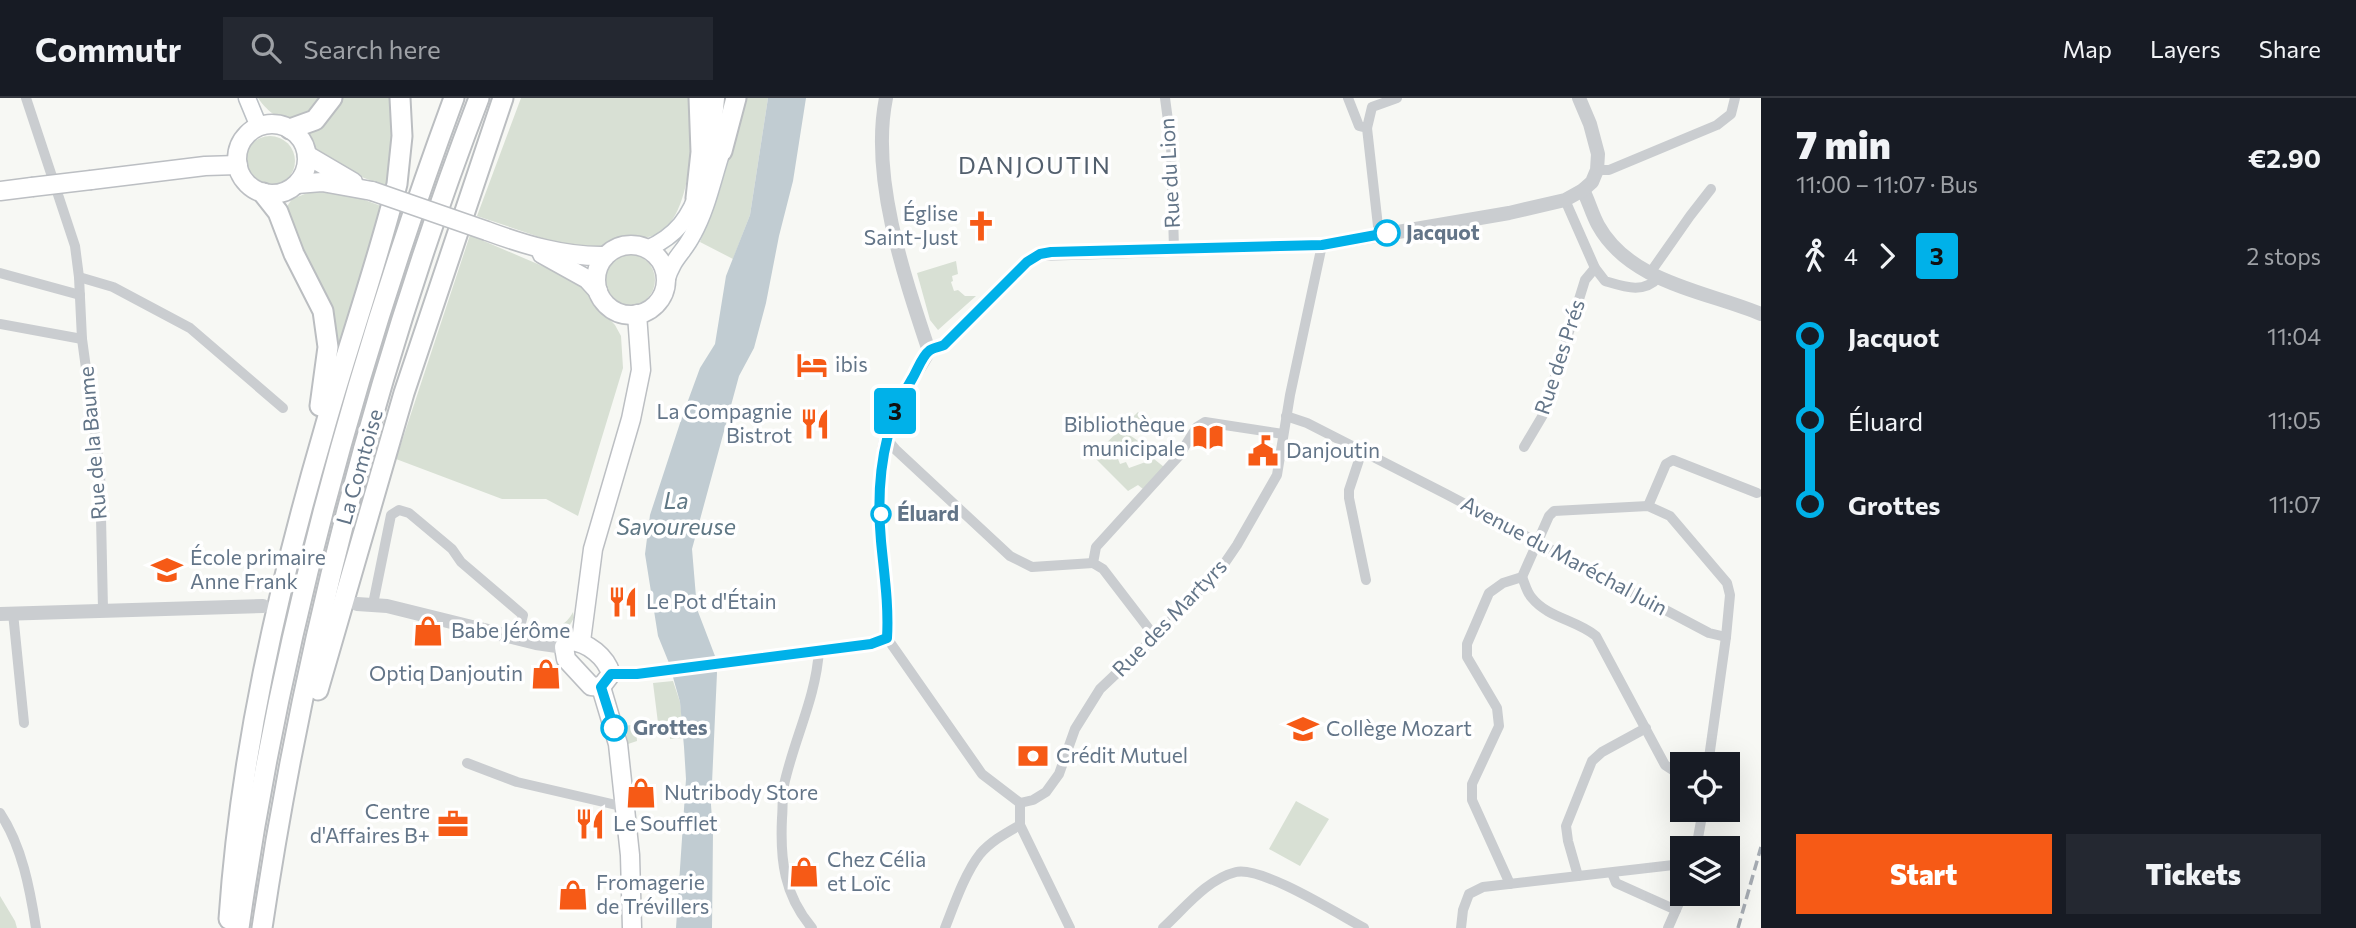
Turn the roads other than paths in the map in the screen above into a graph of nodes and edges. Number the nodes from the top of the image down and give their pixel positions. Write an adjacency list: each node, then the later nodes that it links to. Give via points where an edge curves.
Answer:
1 (26, 98): 42 (street, Rue de la Baume, via 75,246)
2 (247, 98): 18 (main road)
3 (332, 98): 20 (highway, via 315,120)
4 (400, 98): 57 (highway, via 397,184)
5 (454, 98): 94 (highway, La Comtoise, via 385,297 321,520 274,725)
6 (479, 98): 89 (highway, La Comtoise, via 407,304 342,531 296,732)
7 (505, 98): 89 (highway, via 428,317 369,511 320,681)
8 (699, 98): 31 (highway, via 701,152)
9 (716, 98): 31 (main road, via 711,146)
10 (726, 98): 21 (main road)
11 (736, 98): 21 (highway)
12 (886, 98): 50 (street, via 882,161 888,202)
13 (1165, 98): 37 (street, Rue du Lion)
14 (1348, 98): 19 (street, via 1359,126)
15 (1397, 98): 19 (street, via 1372,107)
16 (1579, 98): 24 (street, via 1598,154)
17 (1735, 98): 24 (street, via 1731,114 1717,125 1609,170)
18 (259, 127): 20 (main road, via 274,124); 23 (main road, via 242,142)
19 (1367, 128): 33 (street)
20 (290, 129): 22 (main road, via 300,137)
21 (722, 151): 43 (main road, via 699,223 673,261)
22 (307, 155): 25 (main road, via 306,171); 28 (main road)
23 (237, 165): 27 (main road, bridge); 30 (main road, via 246,183)
24 (1597, 170): 29 (street)
25 (297, 184): 28 (main road, via 322,182); 30 (main road, via 278,194)
26 (1711, 189): 41 (street)
27 (0, 191)
28 (372, 191): 34 (main road, bridge)
29 (1583, 191): 32 (street); 41 (street, via 1604,233 1621,253)
30 (263, 193): 57 (highway, via 278,212 294,254 319,298 328,331 326,373)
31 (696, 198): 36 (main road, via 681,226)
32 (1564, 200): 33 (street, via 1509,214); 39 (street)
33 (1379, 235): 35 (street)
34 (520, 243): 38 (main road, via 579,256); 44 (main road, via 587,279)
35 (1322, 245): 37 (street); 52 (street, Rue des Martyrs)
36 (647, 248): 38 (main road, via 625,245); 43 (main road, via 659,258)
37 (1174, 249): 50 (street, via 1040,254 944,345)
38 (605, 256): 44 (main road, via 597,273)
39 (1595, 268): 41 (street, via 1605,281 1629,288 1647,287); 55 (street, Rue des Prés, via 1585,280 1543,415)
40 (0, 273): 45 (street)
41 (1655, 275): 47 (street)
42 (79, 277): 45 (street, Rue de la Baume); 51 (street, via 113,287 190,328)
43 (666, 281): 46 (main road, via 659,300)
44 (598, 291): 46 (main road, via 613,310)
45 (80, 295): 49 (street, Rue de la Baume)
46 (637, 314): 73 (main road, via 641,370)
47 (1761, 314)
48 (0, 324): 49 (street)
49 (82, 339): 67 (street, Rue de la Baume, via 100,471)
50 (929, 351): 54 (street, via 897,406)
51 (283, 408)
52 (1286, 416): 53 (street, Rue des Martyrs); 56 (street, Avenue du Maréchal Juin)
53 (1283, 435): 61 (street, via 1205,422 1197,427 1178,457 1096,547); 69 (street, Rue des Martyrs, via 1277,475 1237,545)
54 (886, 438): 61 (street, via 1010,556 1032,567); 71 (street, via 881,538)
55 (1524, 447)
56 (1362, 451): 60 (street, Avenue du Maréchal Juin); 63 (street, via 1349,498)
57 (307, 490): 93 (highway, via 253,725)
58 (1757, 494): 59 (street, via 1673,460 1666,464)
59 (1648, 506): 60 (street, via 1554,511); 70 (street, via 1670,516 1727,583)
60 (1538, 542): 62 (street); 70 (street, Avenue du Maréchal Juin, via 1709,633)
61 (1093, 563): 69 (street, via 1103,569)
62 (1522, 578): 77 (street, via 1530,597 1544,610 1596,636); 88 (street, via 1489,593 1467,644 1467,657 1497,708 1499,726 1472,784 1472,800)
63 (1366, 580)
64 (357, 604): 65 (street)
65 (373, 604): 72 (street); 72 (street, via 391,515 399,510 409,513 452,549 523,615)
66 (263, 606): 67 (street)
67 (103, 610): 68 (street)
68 (6, 613): 76 (street)
69 (1156, 636): 81 (street, Rue des Martyrs, via 1100,689 1074,729 1059,774 1046,792)
70 (1726, 637): 78 (street)
71 (887, 638): 74 (street); 81 (street, via 982,774)
72 (517, 639): 73 (street)
73 (573, 644): 75 (main road, via 608,665); 75 (main road, via 566,659 591,686)
74 (819, 650): 75 (street); 97 (street, via 818,676 784,787 781,841 782,868 790,894)
75 (606, 681): 82 (main road)
76 (24, 723)
77 (1646, 728): 80 (street); 87 (street, via 1592,761 1566,826)
78 (1710, 752)
79 (467, 763): 82 (street, via 517,782)
80 (1670, 768)
81 (1020, 803): 84 (street)
82 (625, 807): 96 (main road)
83 (0, 813): 92 (street, via 30,889)
84 (1020, 825): 98 (street, via 980,854); 99 (street)
85 (1670, 866): 86 (street)
86 (1612, 873): 87 (street); 91 (street, via 1616,883)
87 (1578, 876): 88 (street)
88 (1510, 884): 102 (street, via 1469,894)
89 (268, 892): 95 (highway, La Comtoise)
90 (1678, 906): 91 (street)
91 (1676, 910): 103 (street)
92 (36, 928)
93 (228, 928)
94 (239, 928)
95 (262, 928)
96 (632, 928)
97 (812, 928)
98 (945, 928)
99 (1070, 928)
100 (1163, 928): 101 (street, via 1216,881 1237,872 1258,873)
101 (1364, 928)
102 (1461, 928)
103 (1668, 928)

